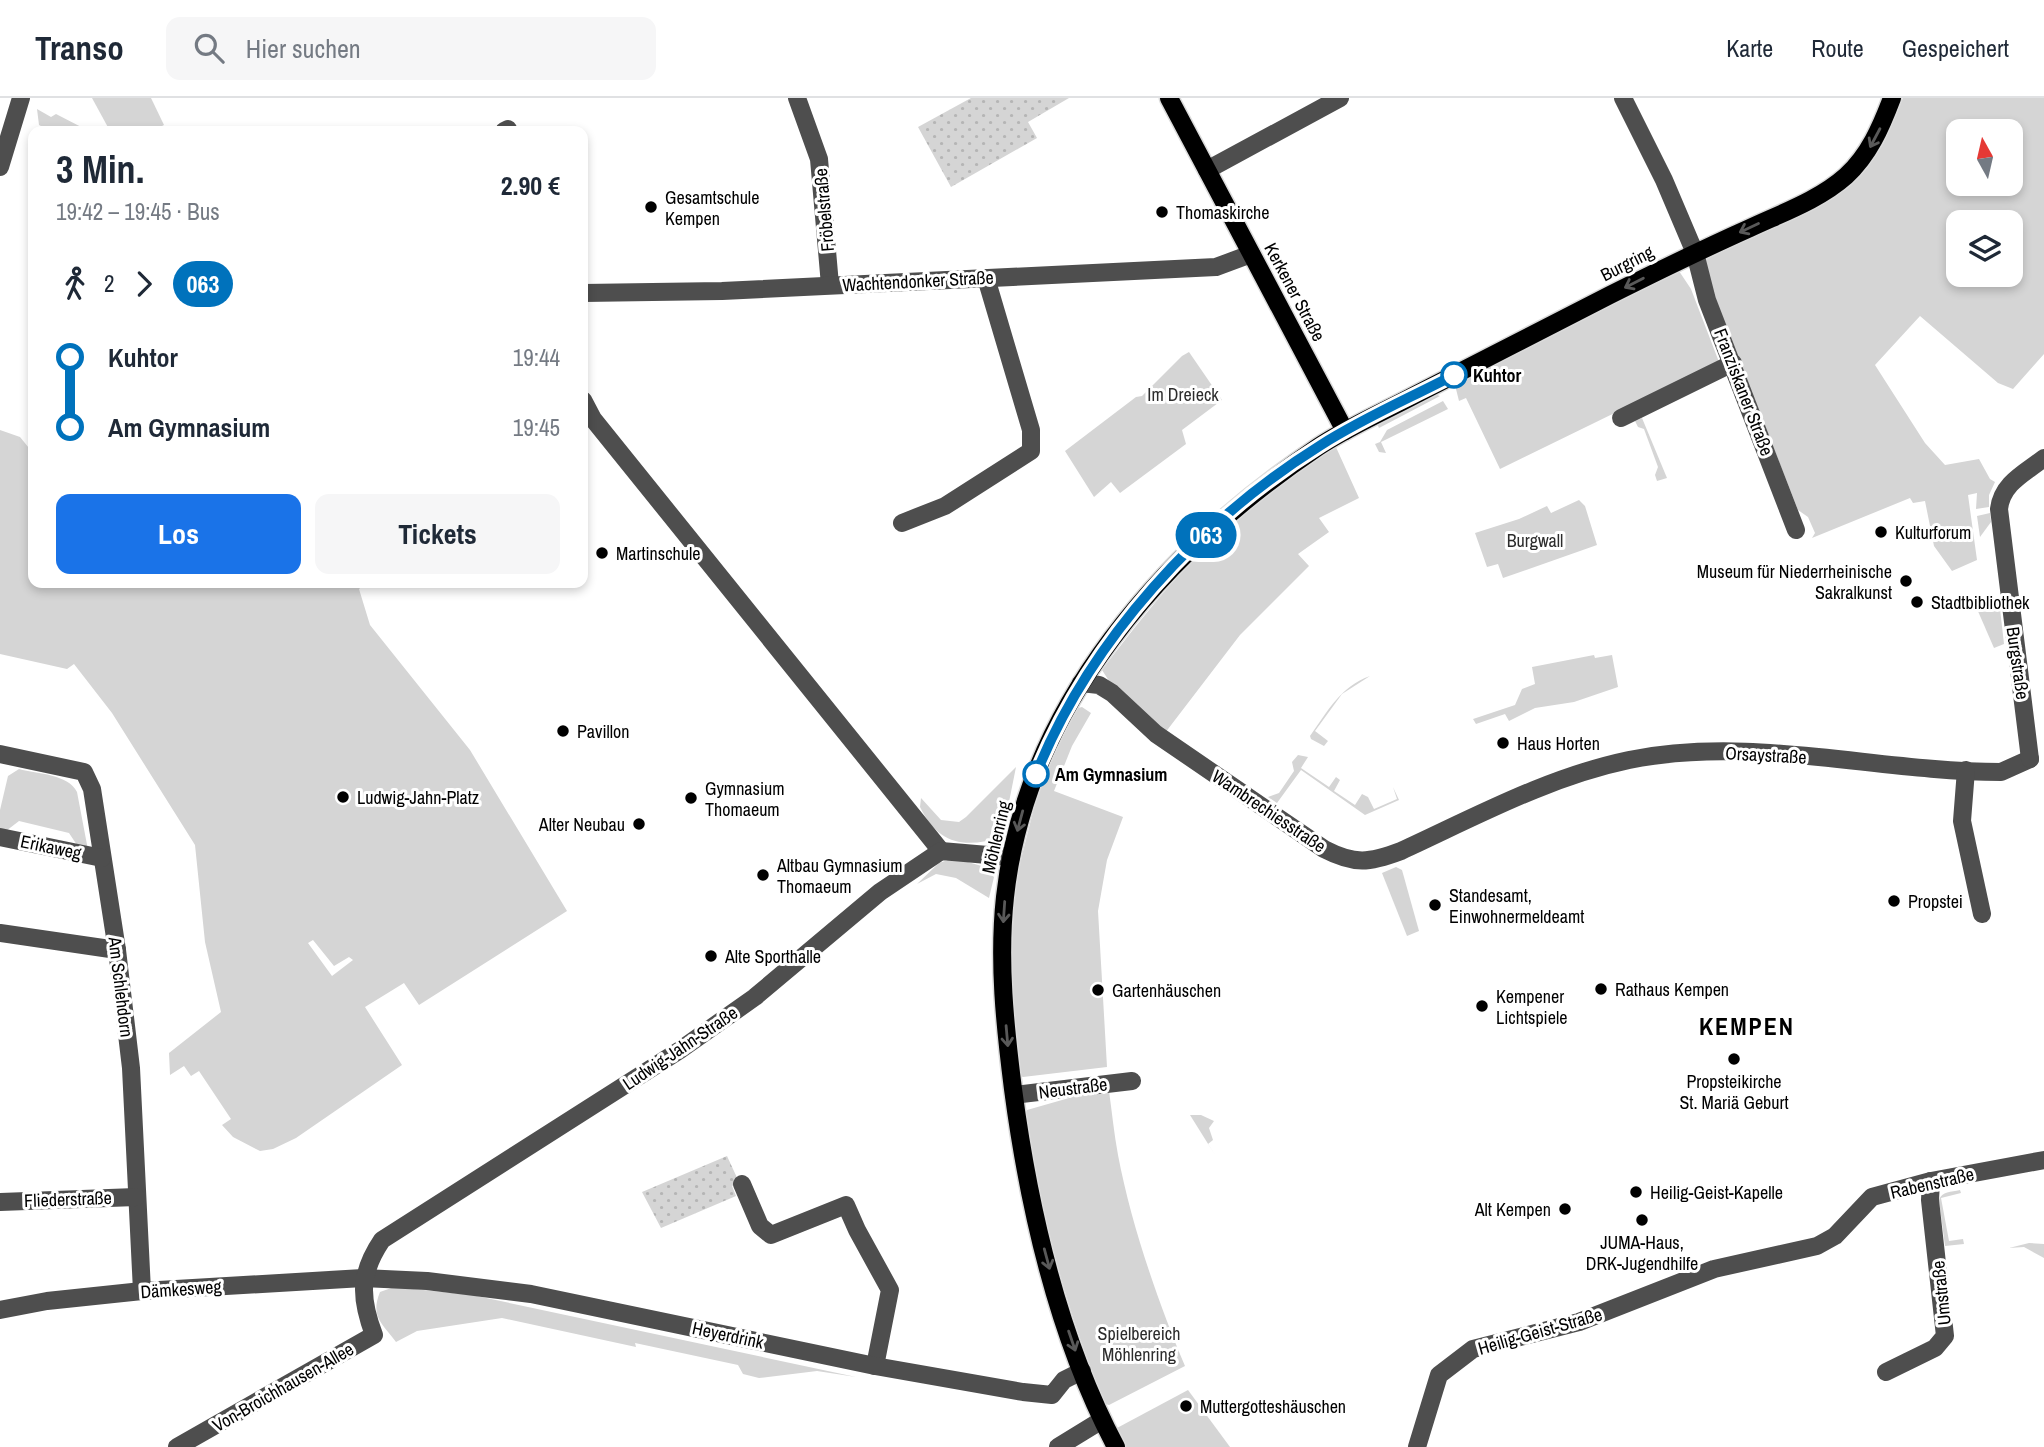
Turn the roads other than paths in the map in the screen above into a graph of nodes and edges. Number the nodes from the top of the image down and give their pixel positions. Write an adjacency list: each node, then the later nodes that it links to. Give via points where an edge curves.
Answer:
1 (21, 98): 8 (street)
2 (797, 98): 14 (street, Fröbelstraße, via 819,159)
3 (1169, 98): 10 (main road, Kerkener Straße)
4 (1340, 98): 10 (street)
5 (1623, 98): 11 (street, Franziskaner Straße)
6 (1892, 98): 11 (main road, Burgring, one-way to 11, via 1870,146 1845,177 1798,205)
7 (0, 107): 8 (street)
8 (16, 118): 9 (street)
9 (0, 167)
10 (1207, 170): 12 (main road, Kerkener Straße)
11 (1695, 253): 16 (street, Franziskaner Straße, via 1707,300); 19 (main road, Burgring, one-way to 19)
12 (1251, 254): 13 (street, Wachtendonker Straße, via 1216,267); 19 (main road, Kerkener Straße)
13 (986, 278): 14 (street, Wachtendonker Straße); 21 (street, via 1031,430 1031,451 945,506)
14 (830, 285): 15 (street, Wachtendonker Straße)
15 (588, 293)
16 (1733, 363): 18 (street); 22 (street, Franziskaner Straße)
17 (588, 410): 29 (street)
18 (1621, 418)
19 (1345, 431): 23 (main road, Möhlenring, via 1256,492 1191,549 1136,609)
20 (2044, 458): 25 (street, Burgstraße, via 2007,486 1999,511)
21 (902, 523)
22 (1796, 530)
23 (1081, 683): 27 (street, Wambrechiesstraße, via 1133,723 1341,858 1377,860); 30 (main road, Möhlenring, one-way to 30, via 1036,774)
24 (0, 755): 31 (street, Am Schlehdorn, via 84,772 92,789)
25 (2037, 764): 26 (street, Orsaystraße, via 2001,772)
26 (1966, 770): 27 (street, Orsaystraße, via 1700,752 1630,760 1584,772); 32 (street, via 1962,821)
27 (1506, 803)
28 (0, 837): 31 (street, Erikaweg)
29 (941, 851): 30 (street); 43 (street, Ludwig-Jahn-Straße, via 880,892 755,998 680,1051 382,1240)
30 (1011, 857): 36 (main road, Möhlenring, one-way to 36, via 1002,948)
31 (102, 858): 34 (street, Am Schlehdorn)
32 (1982, 914)
33 (0, 933): 34 (street)
34 (117, 950): 40 (street, Am Schlehdorn, via 131,1068)
35 (1132, 1081): 36 (street, Neustraße)
36 (1014, 1095): 47 (main road, Möhlenring, one-way to 47, via 1038,1227)
37 (2044, 1160): 38 (street, Rabenstraße)
38 (1931, 1181): 42 (street, Rabenstraße, via 1872,1197 1835,1236 1817,1246); 48 (street, Umstraße, via 1945,1336 1935,1348)
39 (742, 1184): 46 (street, via 760,1226 771,1235 846,1205 890,1290)
40 (136, 1197): 41 (street, Fliederstraße); 44 (street, Am Schlehdorn)
41 (0, 1202)
42 (1757, 1258): 53 (street, Heilig-Geist-Straße, via 1707,1271 1579,1322 1474,1349 1439,1375)
43 (363, 1278): 44 (street, Dämkesweg); 46 (street, Heyerdrink, via 531,1294); 50 (street, Von-Broichhausen-Allee, via 365,1311 374,1335)
44 (142, 1291): 45 (street, Dämkesweg)
45 (0, 1310)
46 (875, 1366): 47 (street, Heyerdrink, via 1052,1395 1064,1380)
47 (1082, 1371): 49 (main road, Möhlenring)
48 (1886, 1372)
49 (1102, 1420): 51 (street); 52 (main road, Möhlenring)
50 (177, 1447)
51 (1058, 1447)
52 (1116, 1447)
53 (1417, 1447)

